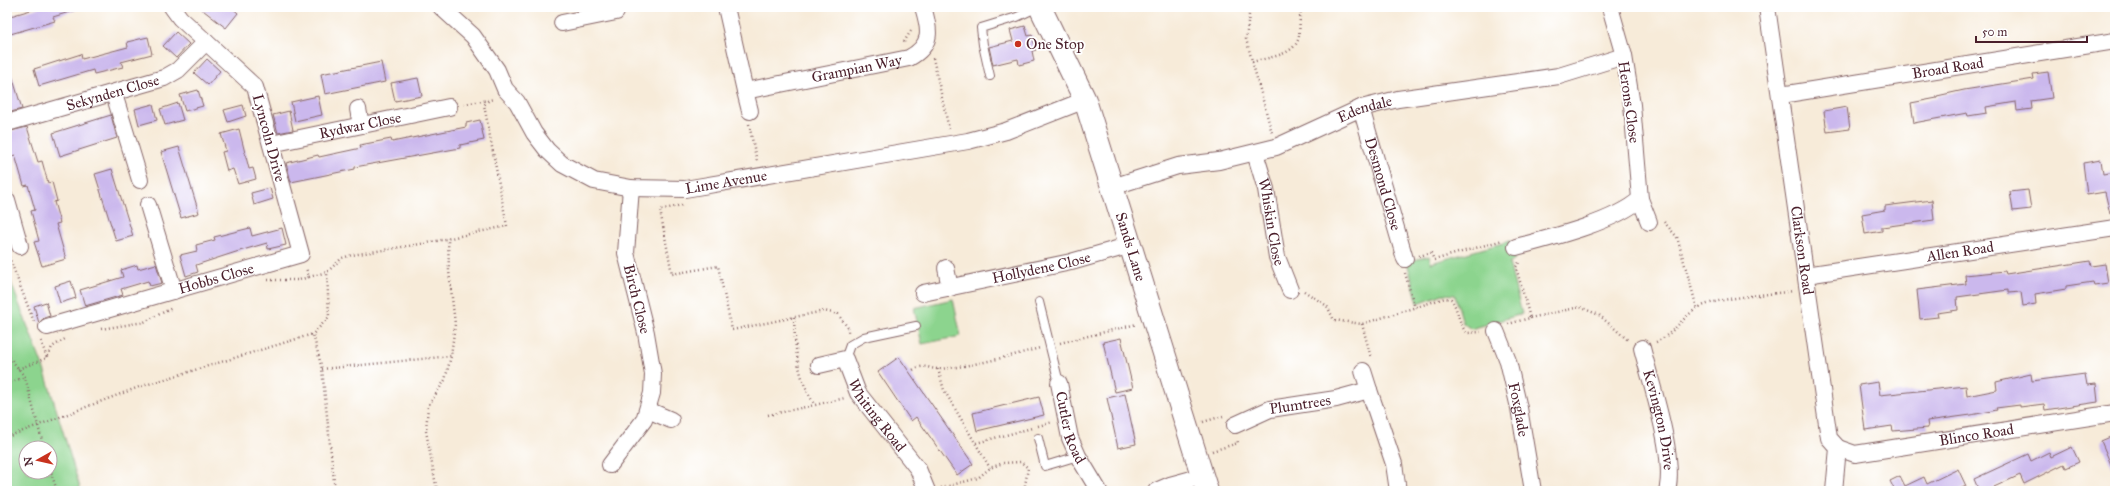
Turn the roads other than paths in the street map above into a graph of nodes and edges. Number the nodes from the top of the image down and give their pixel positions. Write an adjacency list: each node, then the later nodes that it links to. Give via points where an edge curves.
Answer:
1 (172, 7): 12 (street, Lyncoln Drive)
2 (441, 7): 29 (street, Lime Avenue, via 473,36 497,70 505,89 547,150 562,164 594,181)
3 (726, 7): 15 (street)
4 (1039, 7): 14 (lane, via 1018,17 981,28); 18 (street, Sands Lane)
5 (1610, 7): 13 (street, Herons Close)
6 (1767, 7): 17 (street, Clarkson Road)
7 (924, 9): 15 (street, Grampian Way, via 928,23 927,43 920,52 909,58)
8 (587, 12): 9 (street); 10 (street)
9 (616, 12)
10 (562, 23)
11 (2115, 41): 17 (street, Broad Road)
12 (206, 42): 16 (street, Sekynden Close, via 169,76); 25 (street, Lyncoln Drive, via 255,87)
13 (1624, 56): 20 (street, Edendale, via 1559,76 1398,99); 30 (street, Herons Close, via 1632,105)
14 (990, 76)
15 (745, 90): 22 (street)
16 (114, 94): 23 (street, Sekynden Close); 27 (street)
17 (1781, 95): 41 (street, Clarkson Road)
18 (1085, 100): 28 (street, Sands Lane); 29 (street, Lime Avenue, via 1006,131 952,143 685,189)
19 (449, 107): 24 (street, Rydwar Close)
20 (1361, 108): 26 (street, Edendale, via 1276,147); 39 (street, Desmond Close)
21 (358, 109): 24 (street)
22 (750, 111)
23 (7, 123)
24 (361, 125): 25 (street, Rydwar Close)
25 (271, 144): 38 (street, Lyncoln Drive)
26 (1255, 153): 28 (street, Edendale, via 1178,166); 43 (street, Whiskin Close, via 1266,189 1277,257)
27 (140, 180)
28 (1112, 187): 35 (street, Sands Lane)
29 (631, 188): 56 (street, Birch Close, via 626,253 646,333 653,374)
30 (1640, 199): 33 (street, Herons Close); 37 (street, via 1630,208 1568,233)
31 (7, 200): 36 (street)
32 (148, 205): 44 (street)
33 (1649, 222)
34 (2115, 228): 41 (street, Allen Road)
35 (1131, 245): 42 (street, Hollydene Close, via 1072,262); 64 (street, Sands Lane)
36 (20, 246)
37 (1516, 247)
38 (301, 254): 44 (street, Hobbs Close)
39 (1405, 259)
40 (946, 268): 42 (street)
41 (1807, 282): 61 (street, Clarkson Road, via 1829,438)
42 (950, 288): 45 (street, Hollydene Close)
43 (1290, 290)
44 (174, 291): 48 (street, Hobbs Close)
45 (923, 293)
46 (1040, 302): 54 (lane)
47 (916, 326): 51 (lane, via 864,337)
48 (47, 327)
49 (1496, 331): 69 (street, Foxglade, via 1510,368)
50 (1642, 348): 70 (street, Kevington Drive, via 1663,431 1670,479)
51 (848, 352): 52 (street, Whiting Road); 65 (street, Whiting Road, via 850,377 858,393 918,469)
52 (819, 365)
53 (1363, 371): 55 (street)
54 (1059, 383): 62 (street, Cutler Road, via 1065,419)
55 (1369, 390): 59 (street, Plumtrees, via 1336,399 1270,409); 68 (street, via 1394,464)
56 (648, 410): 58 (street); 63 (street, Birch Close, via 644,420)
57 (2115, 414): 61 (street, Blinco Road, via 1855,454)
58 (671, 420)
59 (1235, 425)
60 (1038, 438): 62 (lane, via 1045,466)
61 (1838, 448): 71 (street)
62 (1078, 456): 66 (street, Cutler Road)
63 (610, 465)
64 (1205, 483): 67 (street, via 1170,485)
65 (931, 490)
66 (1099, 491)
67 (1156, 491)
68 (1398, 491)
69 (1532, 491)
70 (1667, 491)
71 (1834, 491)

